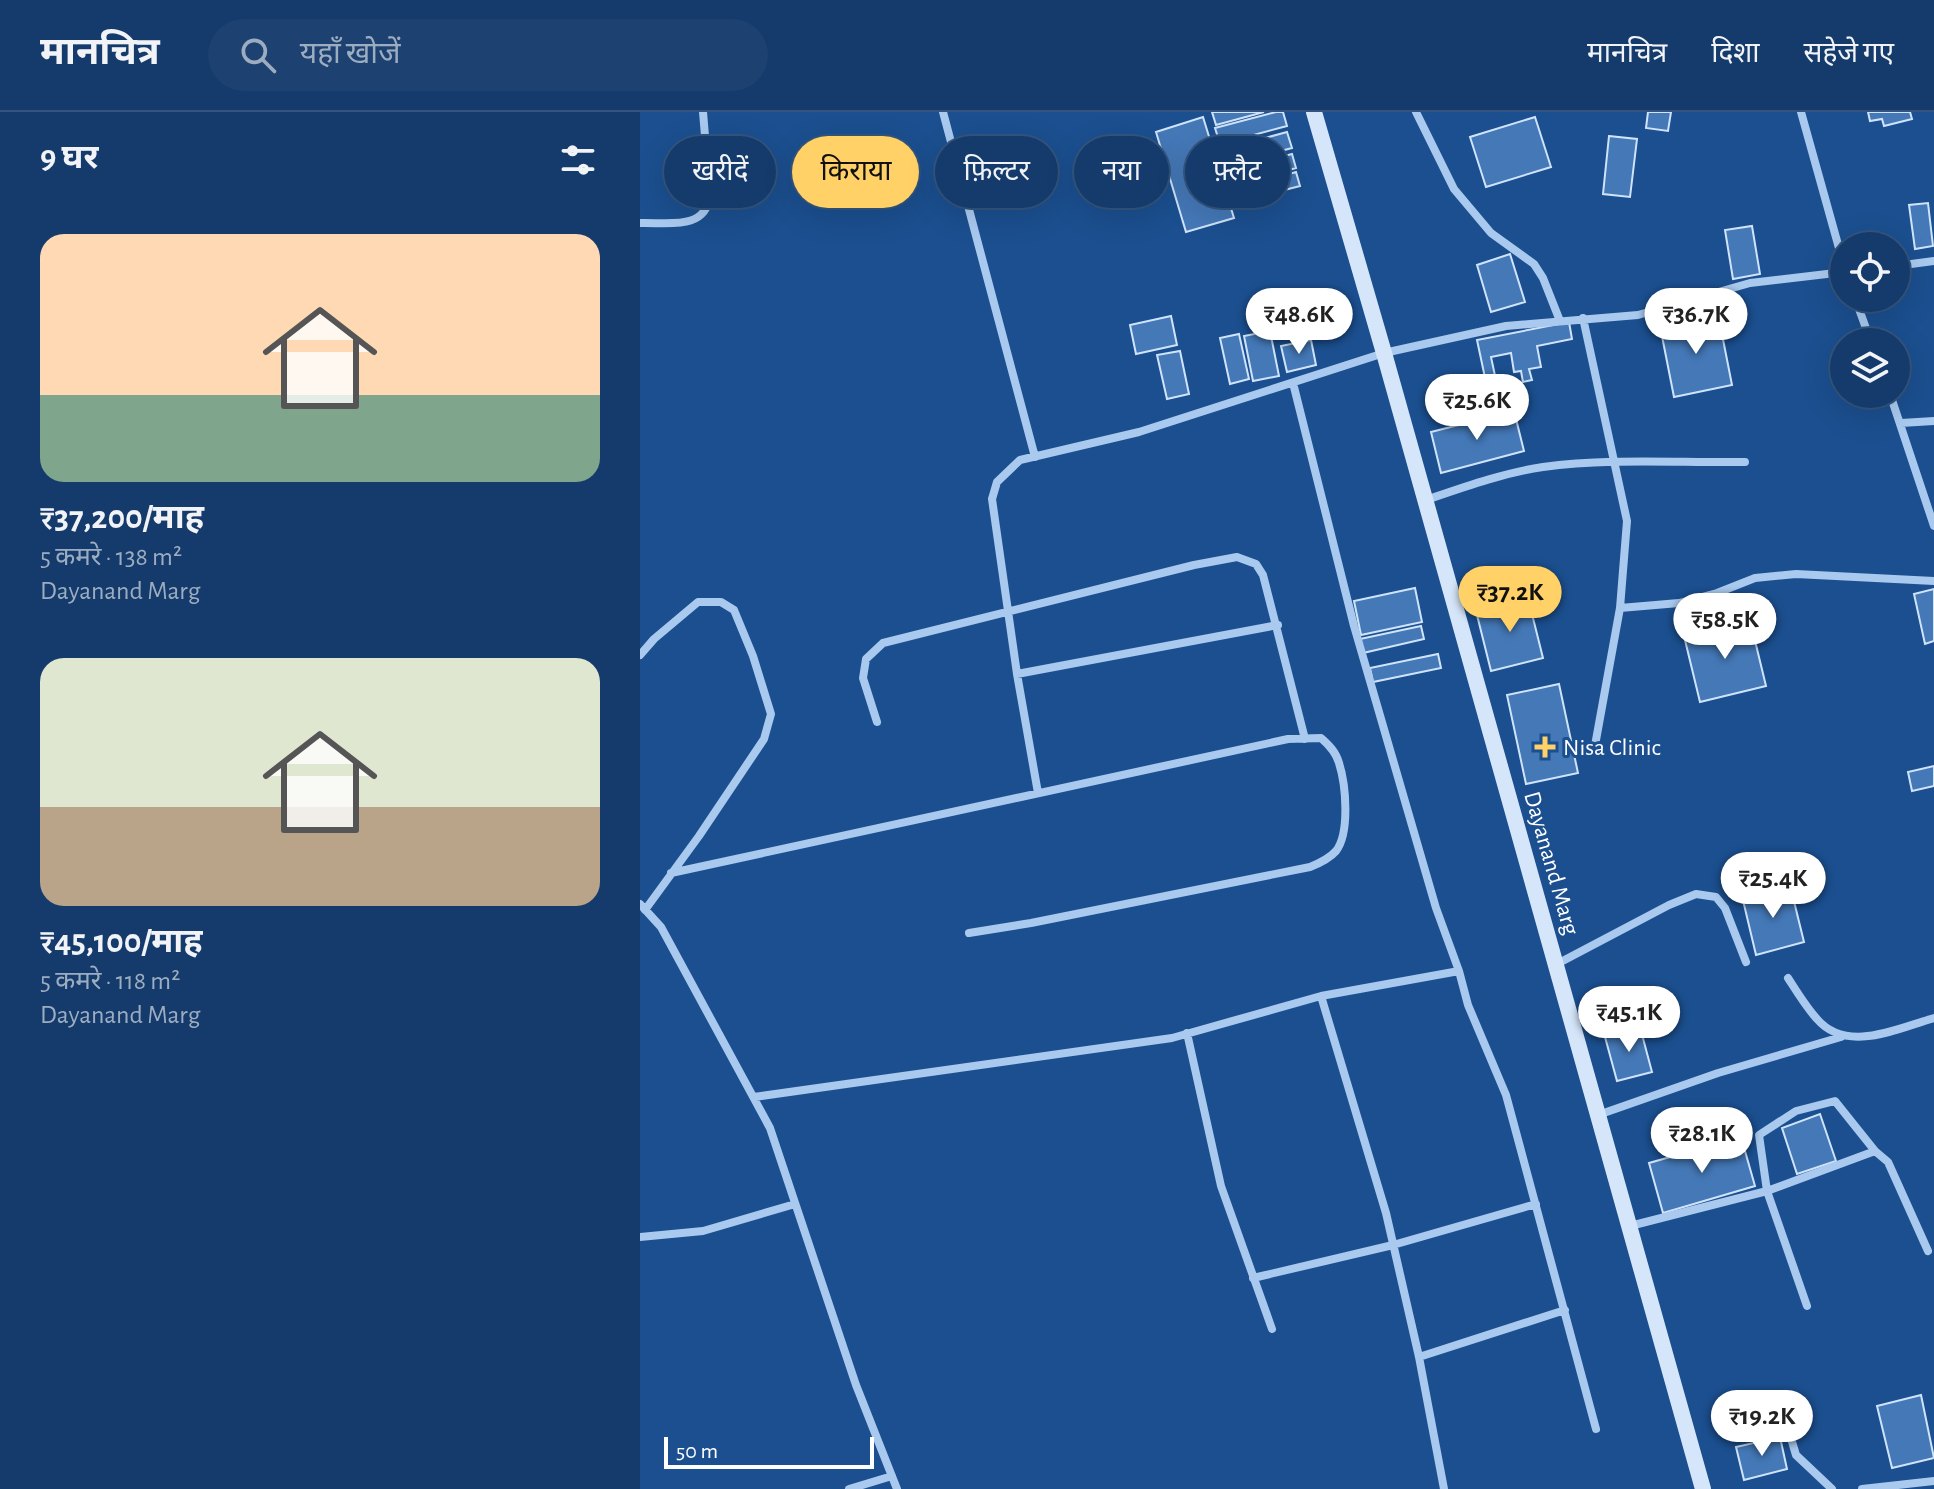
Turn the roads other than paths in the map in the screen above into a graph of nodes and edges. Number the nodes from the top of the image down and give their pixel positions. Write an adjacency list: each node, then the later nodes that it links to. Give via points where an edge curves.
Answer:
1 (703, 112): 6 (street, via 708,209 689,221)
2 (943, 112): 18 (street)
3 (1314, 112): 13 (street, Dayanand Marg)
4 (1416, 112): 12 (street, via 1454,189 1491,233 1534,264)
5 (1801, 112): 7 (street)
6 (640, 223)
7 (1835, 232)
8 (1934, 261): 9 (street)
9 (1910, 264)
10 (1830, 274): 11 (street, via 1750,283 1638,315)
11 (1583, 318): 12 (street); 20 (street)
12 (1560, 321): 13 (street, via 1506,326)
13 (1384, 353): 14 (street); 21 (street, Dayanand Marg)
14 (1293, 383): 18 (street, via 1139,432); 38 (street, via 1354,626)
15 (1895, 408): 17 (street)
16 (1934, 421): 17 (street)
17 (1901, 423): 22 (street)
18 (1035, 457): 25 (street, via 1020,460 997,482 992,499)
19 (1745, 462): 20 (street)
20 (1615, 463): 21 (street, via 1544,467); 24 (street, via 1627,521)
21 (1426, 500): 37 (street, Dayanand Marg)
22 (1934, 526)
23 (1934, 581): 24 (street, via 1796,574 1755,578 1679,603)
24 (1620, 608): 31 (street)
25 (1009, 612): 26 (street, via 1237,557 1256,564 1263,575); 28 (street); 29 (street, via 883,643 866,659 863,678)
26 (1278, 625): 28 (street); 30 (street)
27 (640, 655): 33 (street, via 698,602 721,602 734,610 771,714 764,739)
28 (1017, 674): 32 (street)
29 (877, 722)
30 (1305, 739): 32 (street); 35 (street, via 1321,738 1339,764 1346,823 1339,848 1329,858 1310,867)
31 (1594, 751)
32 (1038, 793): 33 (street)
33 (671, 873): 34 (street)
34 (642, 907): 44 (street, via 661,927)
35 (969, 933)
36 (1746, 962): 37 (street, via 1725,908 1716,897 1696,894)
37 (1555, 965): 45 (street, Dayanand Marg)
38 (1459, 971): 40 (street); 49 (street, via 1506,1095)
39 (1788, 978): 43 (street, via 1818,1022)
40 (1321, 996): 42 (street); 52 (street)
41 (1934, 1018): 43 (street, via 1864,1037)
42 (1187, 1033): 44 (street); 54 (street, via 1221,1186)
43 (1841, 1037): 45 (street)
44 (754, 1097): 48 (street)
45 (1597, 1116): 50 (street, Dayanand Marg)
46 (1875, 1151): 47 (street); 47 (street, via 1835,1101 1796,1111 1759,1135); 53 (street, via 1888,1162)
47 (1767, 1191): 50 (street); 55 (street)
48 (795, 1204): 51 (street, via 703,1231); 61 (street)
49 (1536, 1204): 52 (street); 56 (street)
50 (1630, 1226): 66 (street, Dayanand Marg)
51 (640, 1237)
52 (1393, 1245): 54 (street); 58 (street)
53 (1928, 1251)
54 (1253, 1278): 57 (street)
55 (1807, 1306)
56 (1565, 1310): 58 (street); 60 (street)
57 (1272, 1329)
58 (1419, 1357): 65 (street)
59 (1783, 1412): 67 (street, via 1796,1455)
60 (1596, 1429)
61 (892, 1476): 63 (street); 64 (street)
62 (1934, 1481): 68 (street)
63 (849, 1489)
64 (897, 1489)
65 (1444, 1489)
66 (1703, 1489)
67 (1832, 1489)
68 (1862, 1489)

